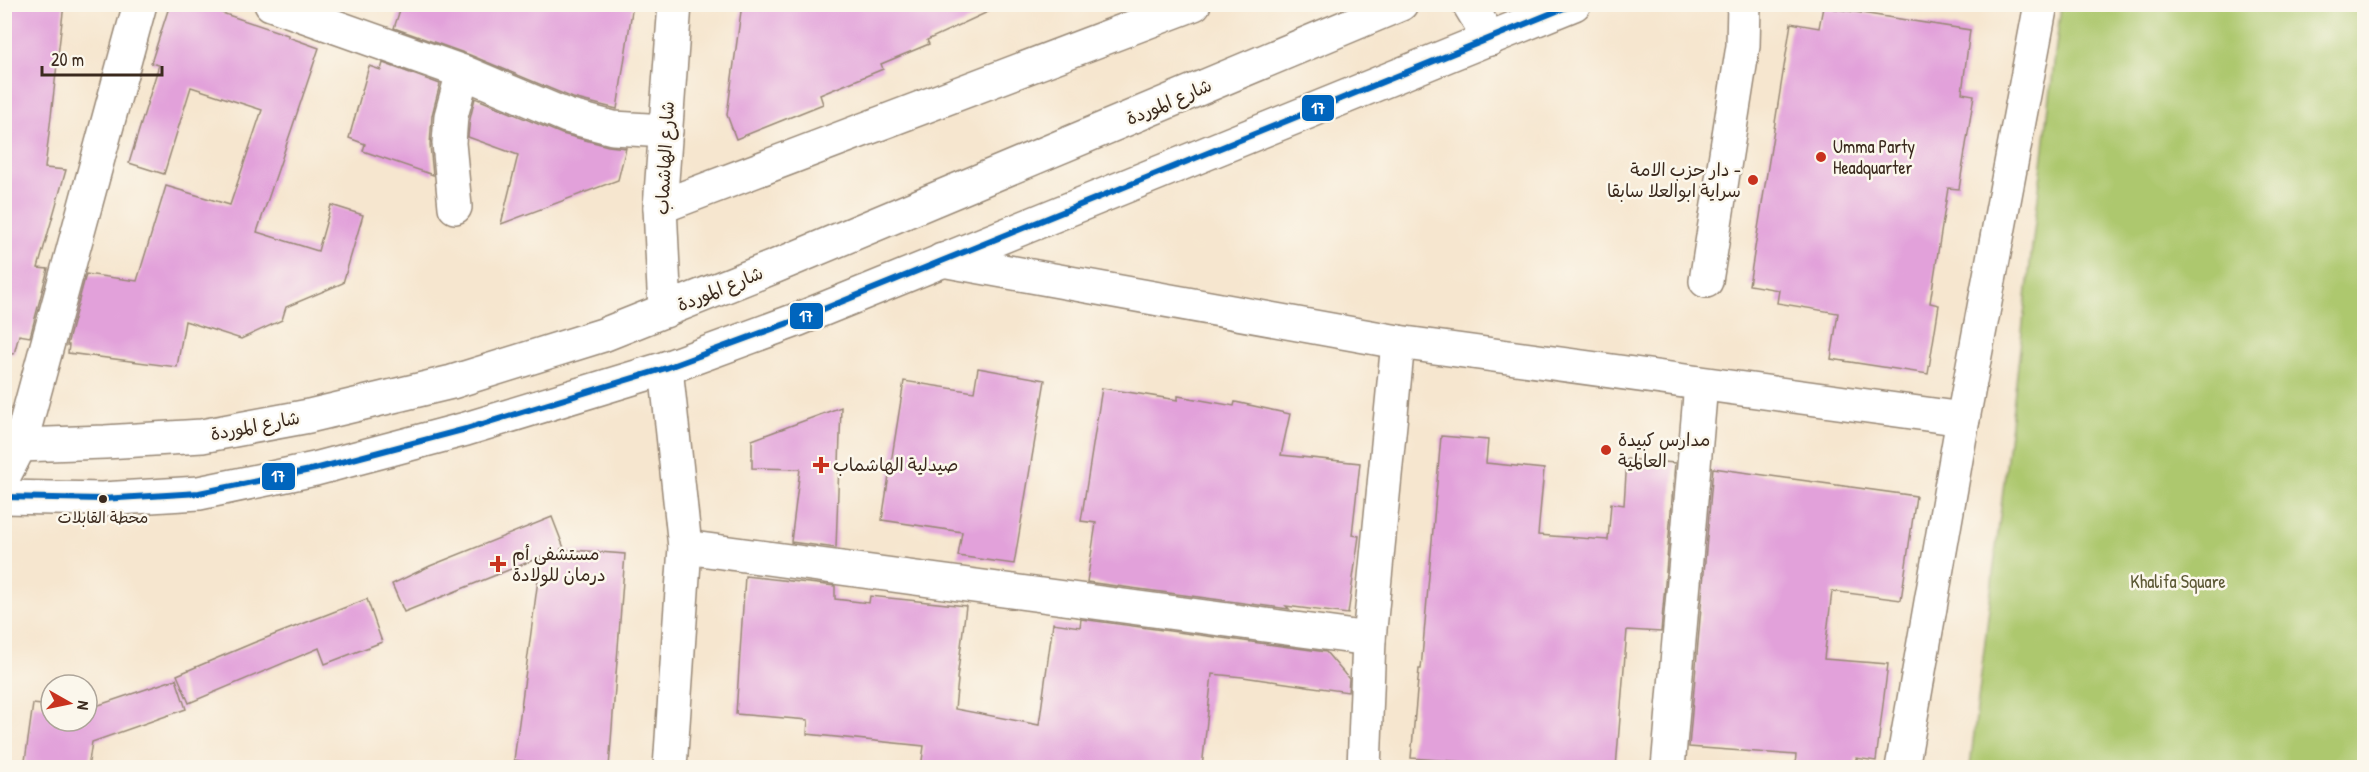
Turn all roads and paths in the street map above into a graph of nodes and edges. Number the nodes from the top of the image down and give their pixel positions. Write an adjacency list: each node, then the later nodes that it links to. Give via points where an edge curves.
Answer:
1 (140, 4): 22 (street)
2 (272, 4): 11 (street)
3 (675, 4): 12 (street, شارع الهاشماب)
4 (1194, 4): 14 (street)
5 (1469, 4): 10 (street)
6 (1574, 4): 10 (street)
7 (1744, 4): 16 (street, via 1743,46)
8 (2041, 4): 21 (street)
9 (1391, 6): 17 (street, شارع الموردة)
10 (1490, 39): 15 (street)
11 (463, 72): 12 (street, via 567,116 613,128); 13 (street, via 451,116 449,143)
12 (666, 131): 14 (street, شارع الهاشماب)
13 (455, 207)
14 (660, 207): 17 (street, شارع الهاشماب)
15 (942, 260): 18 (street); 19 (street)
16 (1706, 281)
17 (665, 311): 22 (street, شارع الموردة, via 603,335 452,382 309,416 202,436)
18 (1398, 342): 20 (street); 26 (street)
19 (666, 368): 24 (street, via 466,429 338,463 198,493 102,499); 25 (street)
20 (1701, 384): 21 (street); 29 (street)
21 (1963, 419): 30 (street)
22 (12, 443): 23 (street)
23 (4, 476)
24 (4, 497)
25 (685, 547): 26 (street); 27 (street)
26 (1369, 639): 28 (street)
27 (670, 768)
28 (1364, 768)
29 (1668, 768)
30 (1902, 768)

